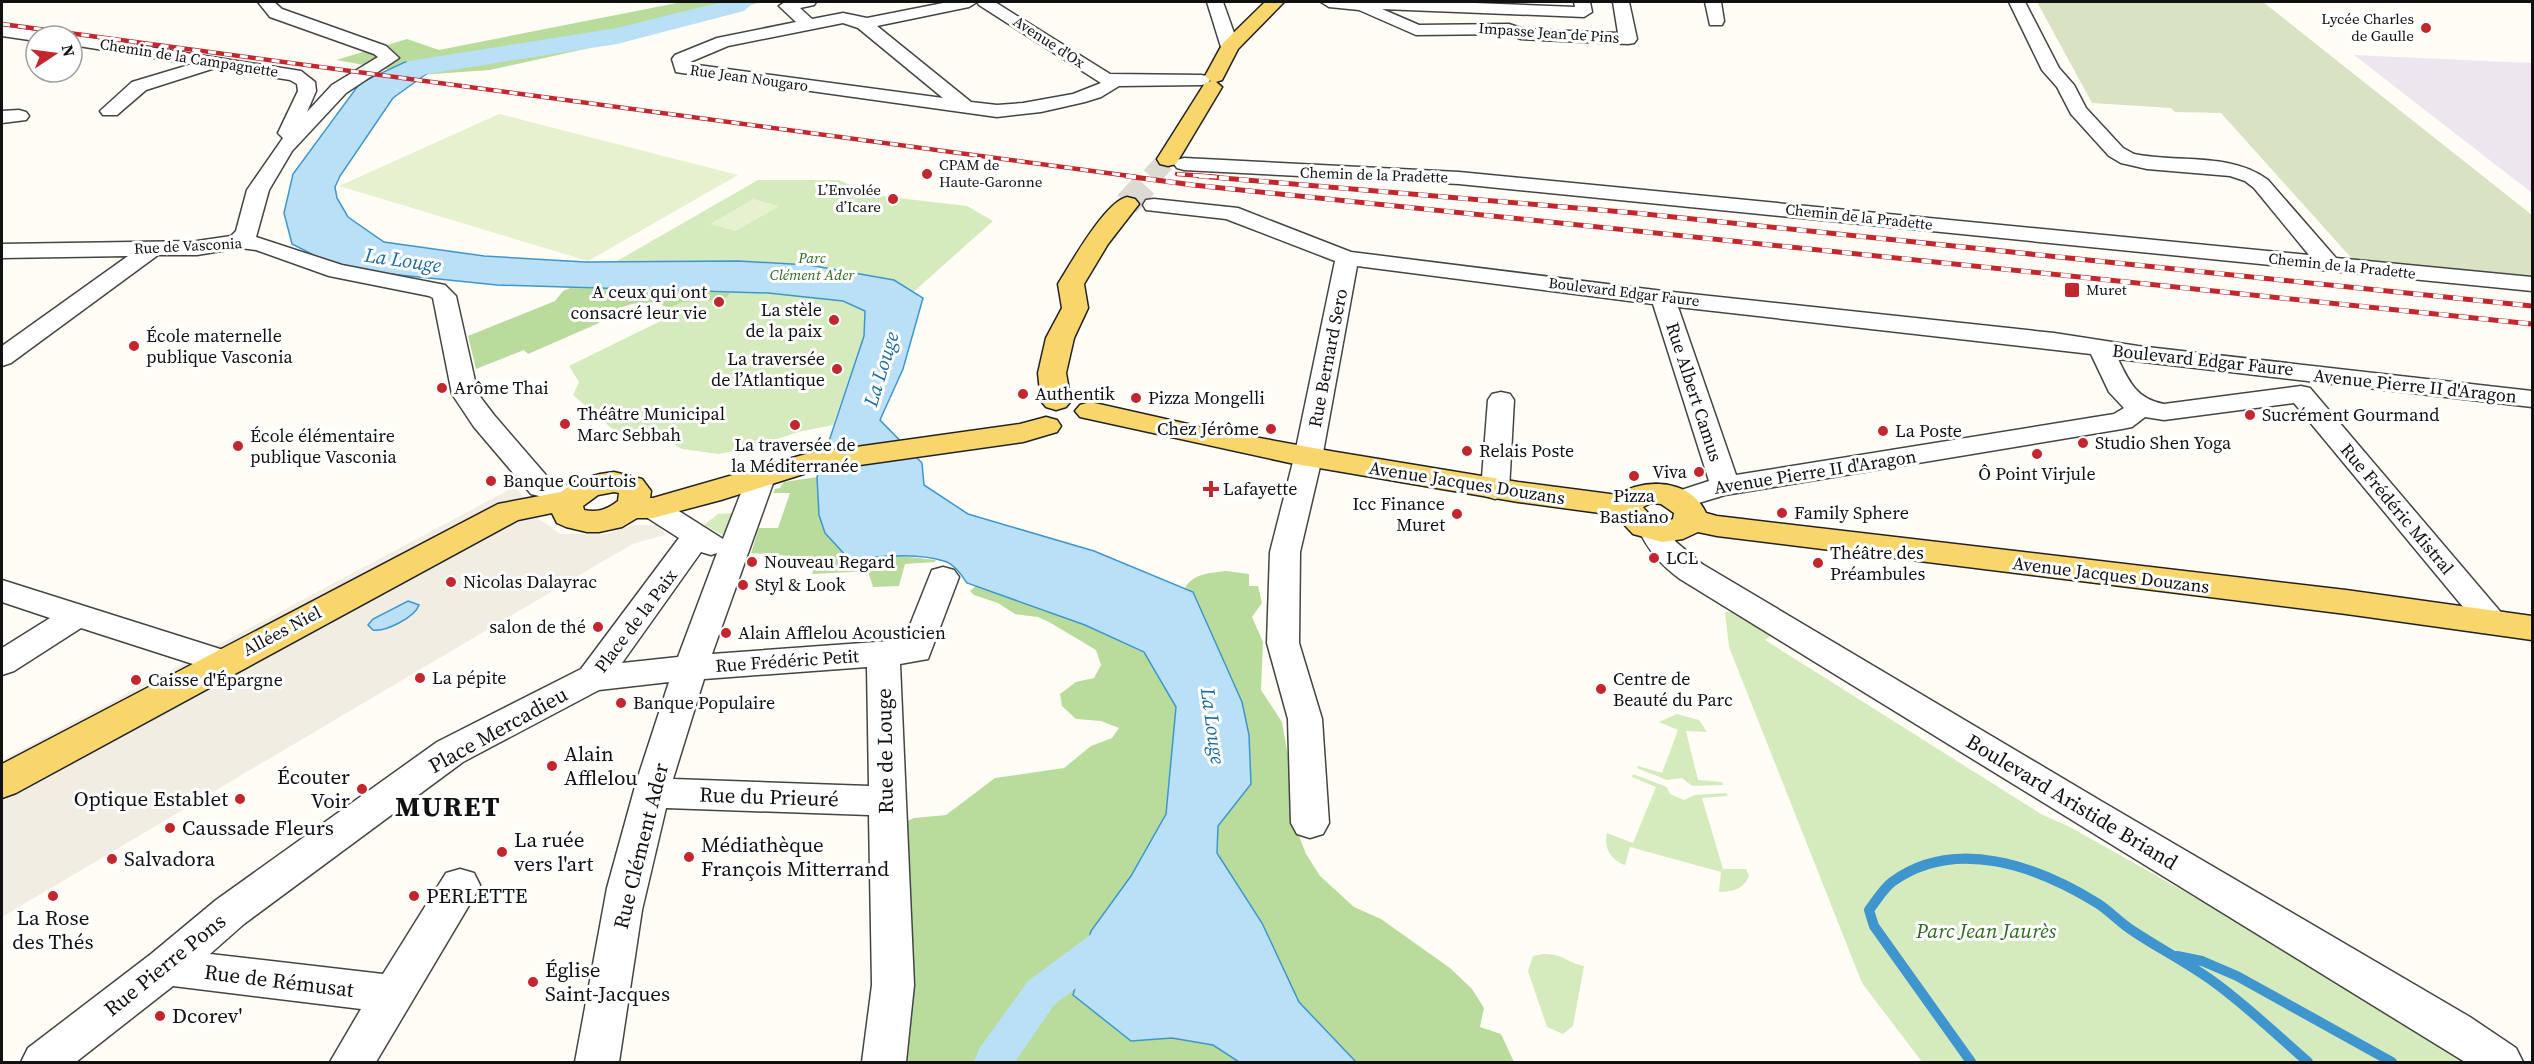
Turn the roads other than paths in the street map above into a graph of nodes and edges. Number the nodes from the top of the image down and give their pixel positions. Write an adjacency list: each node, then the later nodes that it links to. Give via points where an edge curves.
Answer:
1 (266, 2): 29 (street, via 276,13 380,50 390,58 339,89)
2 (808, 2): 14 (street, via 787,6)
3 (969, 2): 15 (street, Rue Jean Nougaro)
4 (985, 2): 24 (street, Avenue d'Ox, via 1099,76)
5 (1215, 2): 17 (street)
6 (1275, 2): 16 (main road)
7 (1329, 2): 12 (street, Impasse Jean de Pins)
8 (1582, 2): 12 (street, via 1584,12 1384,2)
9 (1621, 2): 12 (street, Impasse Jean de Pins, via 1628,39 1521,34 1509,29 1416,30)
10 (1713, 2): 13 (street)
11 (2017, 2): 36 (street, via 2051,70 2078,110 2116,152 2147,163 2226,169 2252,177)
12 (1356, 5)
13 (1716, 21)
14 (808, 24): 15 (street, Rue Jean Nougaro, via 843,18); 26 (street, Rue Jean Nougaro, via 723,42 681,58 682,68)
15 (864, 24): 23 (street)
16 (1251, 26): 17 (street); 21 (main road)
17 (1224, 28): 21 (street)
18 (2, 31): 19 (street)
19 (24, 34)
20 (84, 42): 22 (street, Chemin de la Campagnette)
21 (1230, 47): 25 (main road)
22 (220, 62): 28 (street, via 139,86); 29 (street, Chemin de la Campagnette, via 285,73 306,82 307,91)
23 (932, 79): 26 (street); 27 (street)
24 (1114, 81): 25 (street); 27 (street, Rue Jean Nougaro, via 1102,90 1023,109)
25 (1210, 81): 30 (main road)
26 (887, 97): 27 (street, Rue Jean Nougaro)
27 (966, 107)
28 (110, 111)
29 (284, 148): 32 (street, via 258,190 247,233)
30 (1176, 162): 36 (street, Chemin de la Pradette, via 1459,178)
31 (1141, 204): 35 (street, Boulevard Edgar Faure, via 1230,213); 45 (main road, via 1097,241 1071,284 1075,308 1060,338)
32 (239, 241): 33 (street, Rue de Vasconia, via 213,247); 51 (street, Rue de Vasconia, via 260,244 337,271 437,290 444,296 465,394 541,488)
33 (151, 250): 34 (street, Rue de Vasconia); 40 (street)
34 (2, 251)
35 (1347, 258): 38 (street, Boulevard Edgar Faure); 47 (street, Rue Bernard Sero)
36 (2330, 265): 37 (street, Chemin de la Pradette)
37 (2532, 284)
38 (1664, 298): 39 (street, Boulevard Edgar Faure); 49 (street, Rue Albert Camus)
39 (2101, 349): 41 (street, Boulevard Edgar Faure); 44 (street, Boulevard Edgar Faure, via 2123,396)
40 (2, 358)
41 (2303, 382): 42 (street, Avenue Pierre II d'Aragon); 44 (street, Avenue Pierre II d'Aragon, via 2164,412); 61 (street, Rue Frédéric Mistral)
42 (2532, 399)
43 (1501, 400): 50 (street)
44 (2139, 407): 49 (street, Avenue Pierre II d'Aragon, via 2122,421)
45 (1048, 413): 46 (main road, Avenue Jacques Douzans, via 1023,433 951,434); 47 (main road, Avenue Jacques Douzans, via 1068,429 1086,418 1250,457)
46 (810, 453): 48 (main road); 52 (main road, via 777,452 700,477)
47 (1308, 458): 50 (main road, Avenue Jacques Douzans); 71 (street, Rue Bernard Sero, via 1285,552 1283,643 1305,719)
48 (762, 475): 52 (main road, via 711,493); 57 (street)
49 (1725, 486): 54 (street, Avenue Pierre II d'Aragon, via 1698,492)
50 (1495, 490): 53 (main road, Avenue Jacques Douzans)
51 (572, 498): 52 (main road, via 567,506 569,516 582,522 603,521); 64 (main road, Allées Niel, via 509,511)
52 (639, 503): 56 (street)
53 (1626, 507): 54 (main road, via 1633,498 1650,493 1670,495); 55 (main road, via 1635,522)
54 (1684, 510): 55 (main road, via 1682,528); 61 (main road, Avenue Jacques Douzans, via 1717,526)
55 (1654, 530): 80 (street, Boulevard Aristide Briand, via 1658,541 1693,573)
56 (696, 535): 57 (street); 67 (street, Place de la Paix)
57 (732, 558): 66 (street)
58 (943, 577): 63 (street, Rue Frédéric Petit, via 916,651)
59 (2, 591): 60 (street)
60 (78, 615): 64 (street); 65 (street)
61 (2494, 623): 62 (main road, Avenue Jacques Douzans)
62 (2532, 628)
63 (883, 654): 66 (street, Rue Frédéric Petit); 70 (street, Rue de Louge)
64 (224, 662): 68 (main road, Allées Niel)
65 (2, 663)
66 (691, 668): 67 (street, Place de la Paix); 69 (street, Rue Clément Ader)
67 (593, 678): 72 (street, Place Mercadieu, via 450,752)
68 (2, 782)
69 (651, 793): 70 (street, Rue du Prieuré); 78 (street, Rue Clément Ader, via 627,887)
70 (886, 801): 79 (street, Rue de Louge, via 893,985)
71 (1310, 823)
72 (288, 868): 74 (street, Rue Pierre Pons)
73 (460, 885): 75 (street)
74 (166, 968): 75 (street, Rue de Rémusat); 76 (street, Rue Pierre Pons)
75 (393, 994): 77 (street)
76 (43, 1062)
77 (352, 1062)
78 (597, 1062)
79 (884, 1062)
80 (2501, 1062)

